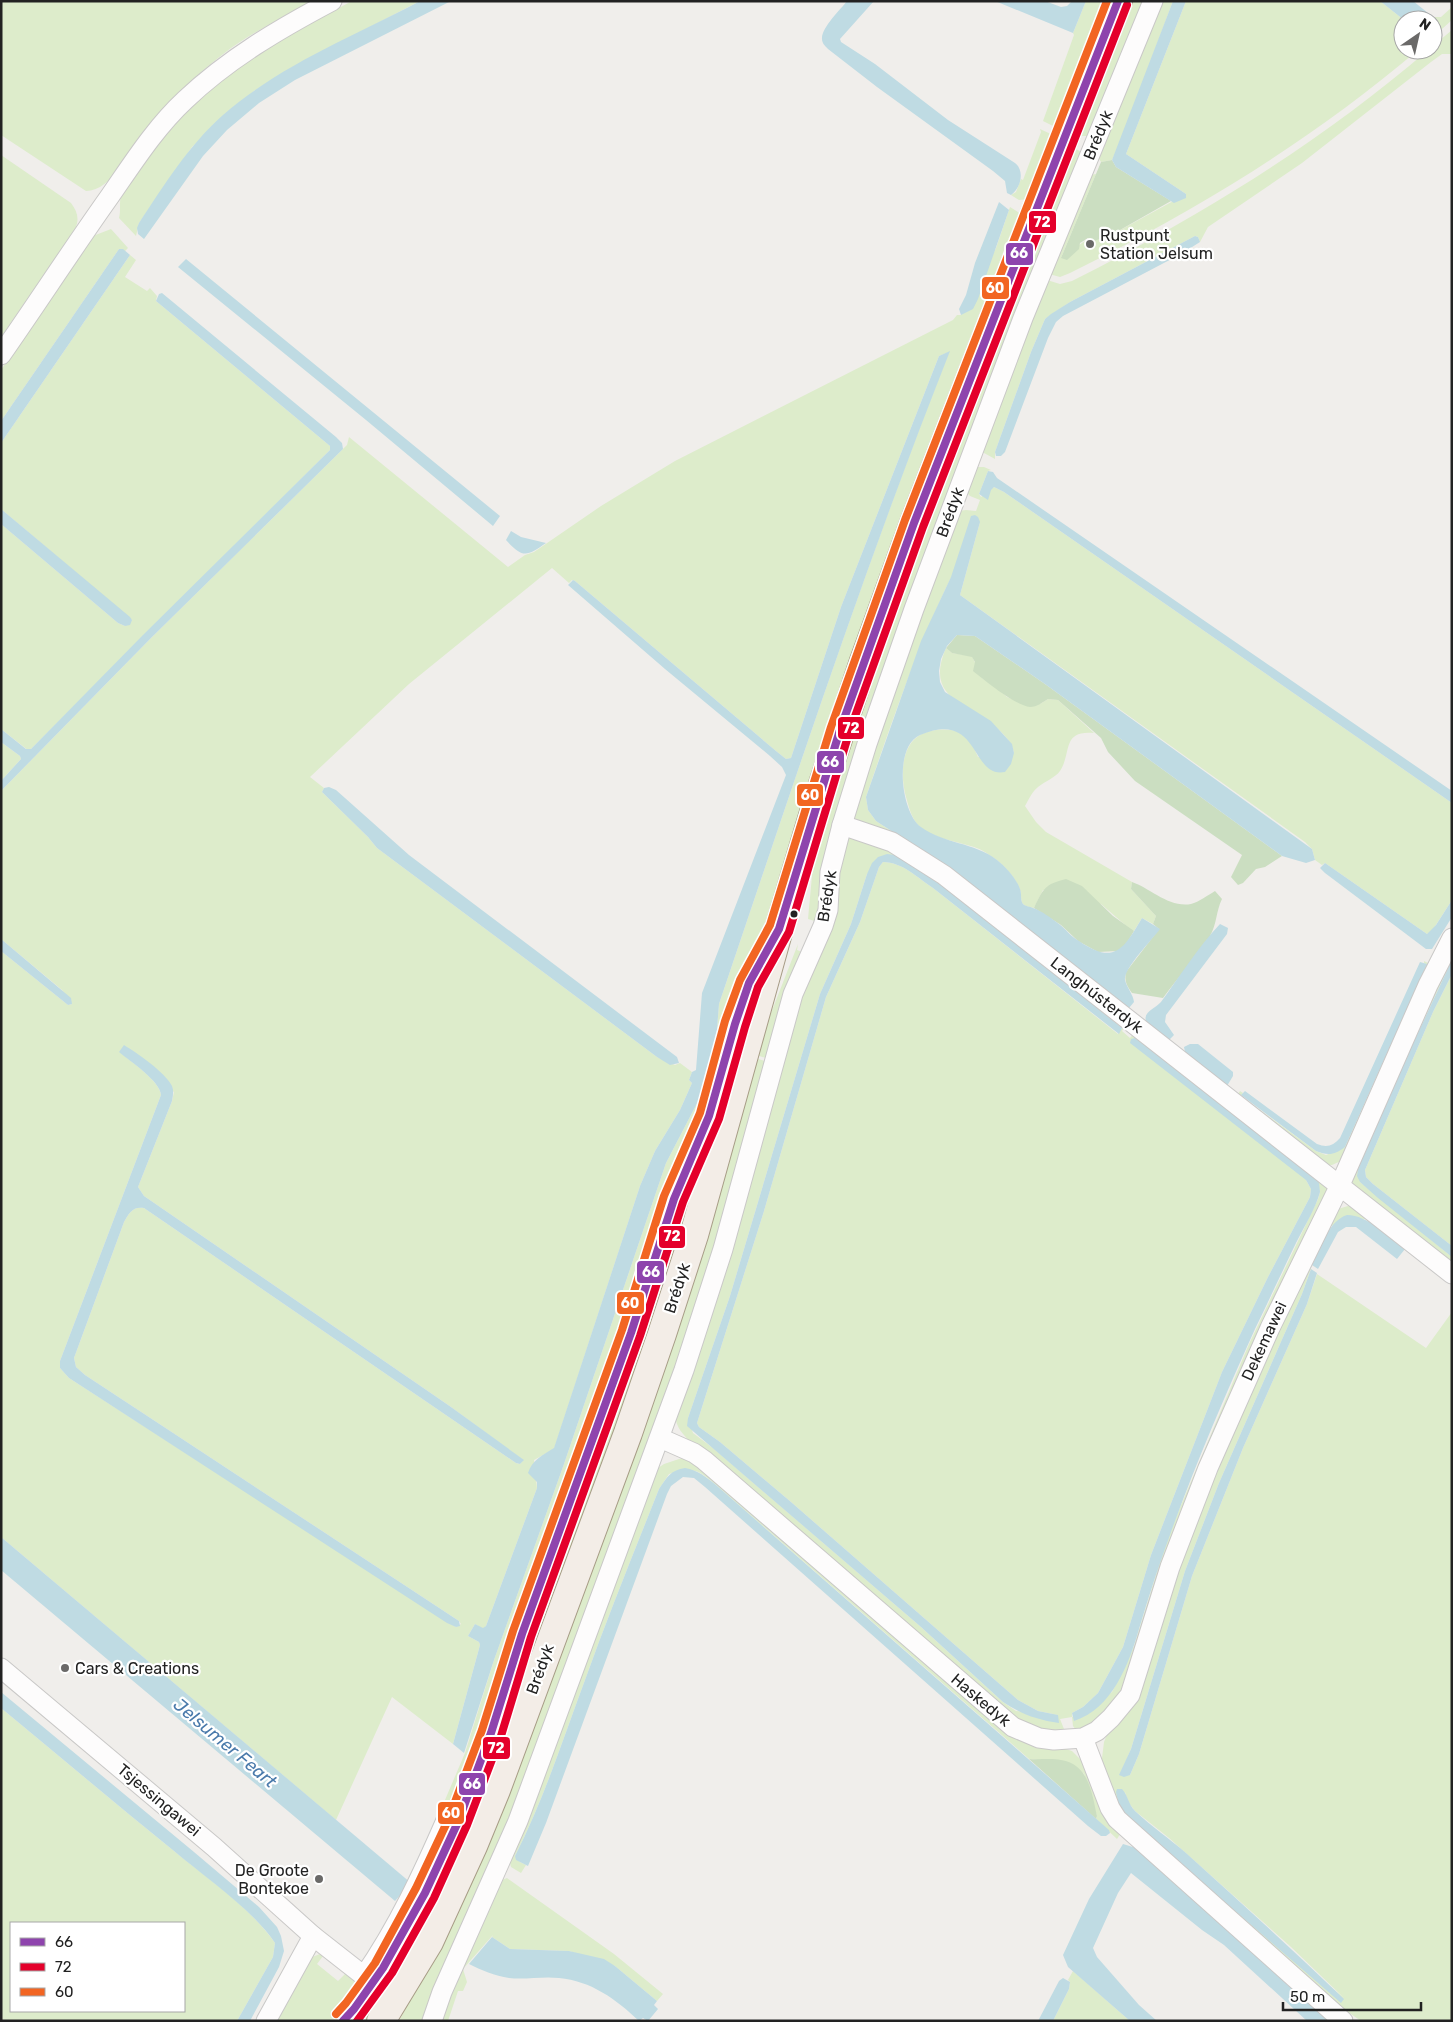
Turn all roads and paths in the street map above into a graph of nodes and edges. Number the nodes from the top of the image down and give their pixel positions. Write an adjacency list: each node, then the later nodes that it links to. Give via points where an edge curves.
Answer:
1 (332, 1): 6 (street, via 262,40 206,80 182,102 146,145)
2 (1118, 1): 4 (main road, Brédyk)
3 (1153, 1): 5 (street, Brédyk)
4 (1034, 214): 5 (street); 17 (main road, Brédyk, via 914,522 843,721 779,929 694,1235 628,1433 473,1846 429,1942)
5 (1061, 225): 7 (street, Brédyk, via 914,609)
6 (1, 355)
7 (842, 825): 9 (street, Langhústerdyk, via 892,842 944,875); 11 (street, Brédyk, via 830,872 828,910 793,994 723,1249)
8 (1452, 938): 9 (street, Dekemawei)
9 (1340, 1185): 10 (street, Langhústerdyk); 13 (street, Dekemawei, via 1262,1344 1204,1476 1170,1567 1130,1695 1097,1731)
10 (1452, 1274)
11 (660, 1438): 13 (street, Haskedyk, via 704,1460 1013,1727 1039,1738); 18 (street, Brédyk, via 518,1821)
12 (1, 1668): 15 (street, Tsjessingawei, via 214,1847)
13 (1083, 1738): 19 (street, via 1117,1819)
14 (447, 1818): 15 (street, Tsjessingawei, via 384,1946 364,1976)
15 (313, 1936): 16 (street)
16 (266, 2021)
17 (381, 2021)
18 (432, 2021)
19 (1343, 2021)

